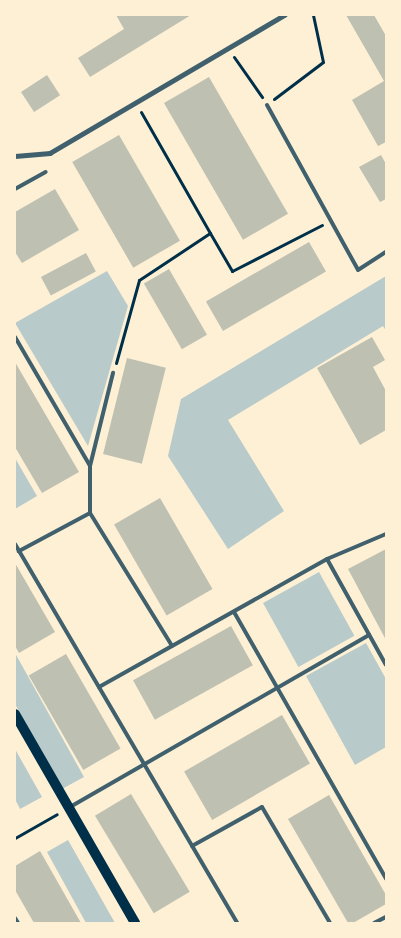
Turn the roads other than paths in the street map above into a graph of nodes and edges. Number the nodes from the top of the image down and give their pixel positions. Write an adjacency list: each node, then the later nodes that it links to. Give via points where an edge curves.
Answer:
1 (284, 15): 3 (street, via 50,153)
2 (267, 105): 6 (lane, via 358,270)
3 (15, 156)
4 (46, 172): 5 (lane)
5 (15, 189)
6 (386, 252)
7 (15, 337): 9 (lane)
8 (113, 373): 9 (lane)
9 (90, 466): 10 (lane)
10 (90, 513): 13 (lane); 17 (lane)
11 (386, 534): 14 (lane)
12 (15, 544): 13 (lane)
13 (19, 551): 20 (lane)
14 (327, 559): 15 (lane); 16 (lane)
15 (234, 612): 17 (lane); 19 (lane)
16 (369, 635): 18 (lane); 19 (lane)
17 (172, 646): 20 (lane)
18 (386, 665)
19 (276, 686): 22 (lane); 25 (lane)
20 (99, 687): 22 (lane)
21 (15, 714): 23 (main road)
22 (144, 765): 23 (lane); 24 (lane)
23 (69, 807): 29 (main road)
24 (192, 846): 30 (lane); 31 (lane, via 262,807)
25 (386, 879)
26 (386, 917): 32 (lane)
27 (15, 918): 28 (lane)
28 (18, 923)
29 (135, 923)
30 (237, 923)
31 (330, 923)
32 (374, 923)

